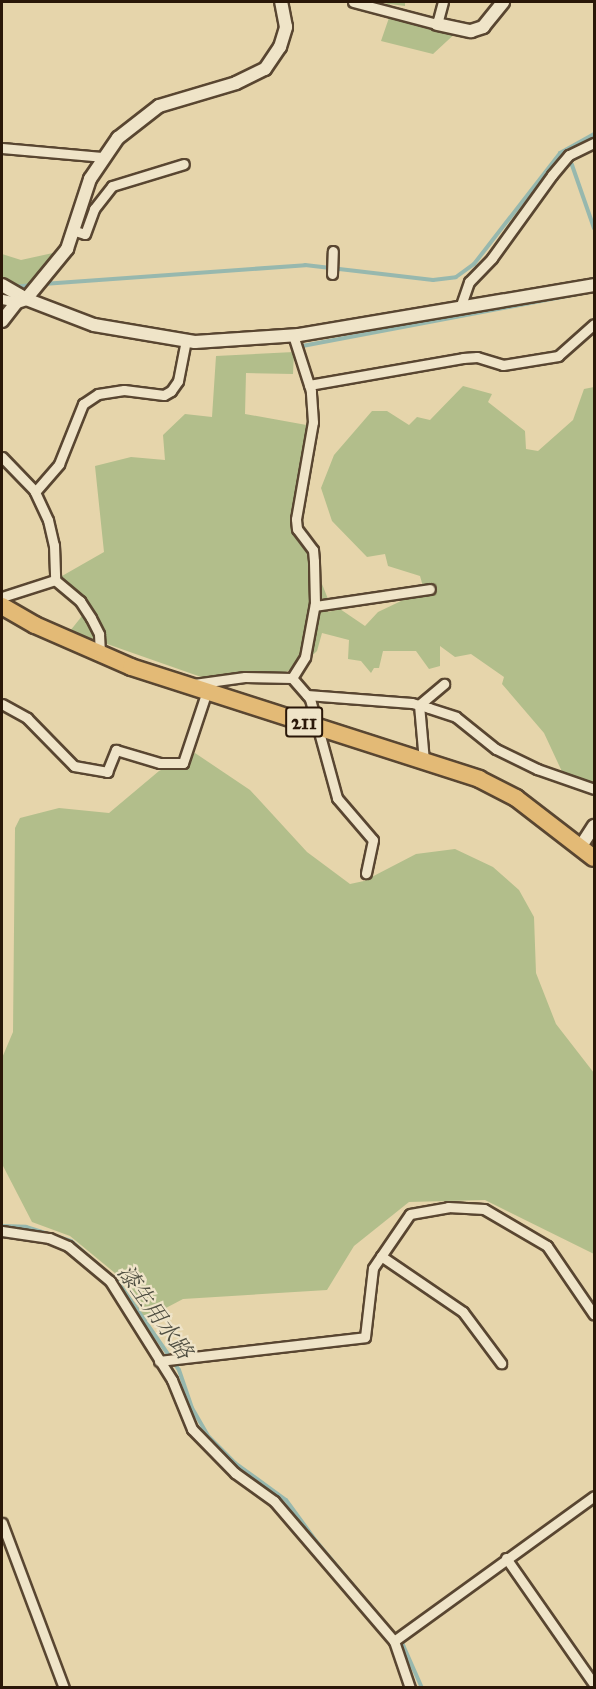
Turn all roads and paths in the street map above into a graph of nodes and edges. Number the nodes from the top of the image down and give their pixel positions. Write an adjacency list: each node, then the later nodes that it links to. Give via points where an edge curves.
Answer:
1 (281, 2): 8 (street, via 286,27 280,47 265,69 236,83 159,106 118,138)
2 (353, 2): 5 (street)
3 (442, 2): 5 (street)
4 (503, 2): 5 (street, via 483,27 471,31)
5 (437, 24)
6 (594, 143): 17 (street, via 569,155 558,168 492,258 469,282)
7 (2, 148): 8 (street)
8 (102, 157): 10 (street, via 90,179)
9 (183, 164): 10 (street, via 112,186 94,209 85,234)
10 (75, 231): 16 (street, via 59,260)
11 (333, 250): 12 (street)
12 (332, 274)
13 (2, 285): 16 (street)
14 (594, 285): 17 (street)
15 (2, 298): 16 (street)
16 (21, 301): 18 (street); 21 (street, via 94,325)
17 (460, 308): 20 (street)
18 (2, 321)
19 (594, 324): 22 (street, via 558,356 506,365 477,357 463,358)
20 (293, 335): 21 (street); 22 (street)
21 (186, 340): 24 (street, via 178,381 171,391 164,395 124,390 90,397 83,404 59,464)
22 (309, 385): 29 (street, via 312,422 297,529 313,550)
23 (2, 457): 24 (street)
24 (35, 492): 25 (street, via 54,545)
25 (55, 580): 27 (street); 30 (street, via 80,601 91,618 99,634)
26 (430, 589): 29 (street)
27 (2, 597)
28 (2, 606): 30 (highway, 211)
29 (315, 606): 31 (street, via 306,657)
30 (99, 654): 33 (highway, 211)
31 (292, 678): 33 (street, via 245,676); 35 (street)
32 (444, 684): 37 (street)
33 (186, 685): 34 (highway, 211)
34 (207, 691): 36 (street, via 183,763 160,763 116,750 107,772 74,766 27,718); 38 (highway, 211)
35 (307, 695): 37 (street); 38 (street)
36 (2, 704)
37 (419, 705): 39 (street); 40 (street, via 456,717 496,749 537,769)
38 (319, 727): 39 (highway, 211); 44 (street, via 338,798 373,840)
39 (424, 761): 42 (highway, 211, via 516,798)
40 (594, 789)
41 (594, 826): 42 (street)
42 (581, 846): 43 (highway, 211)
43 (594, 858)
44 (366, 873)
45 (2, 1231): 48 (street, via 49,1238 89,1262 110,1281)
46 (381, 1256): 47 (street, via 410,1214 448,1207 484,1209 547,1246); 48 (street, via 373,1268 365,1337); 49 (street, via 463,1312)
47 (594, 1315)
48 (159, 1361): 53 (street, via 172,1380 192,1429 208,1450 274,1501)
49 (501, 1363)
50 (594, 1496): 52 (street)
51 (2, 1523): 55 (street)
52 (506, 1558): 53 (street); 54 (street)
53 (394, 1641): 56 (street)
54 (594, 1684)
55 (64, 1688)
56 (410, 1688)

